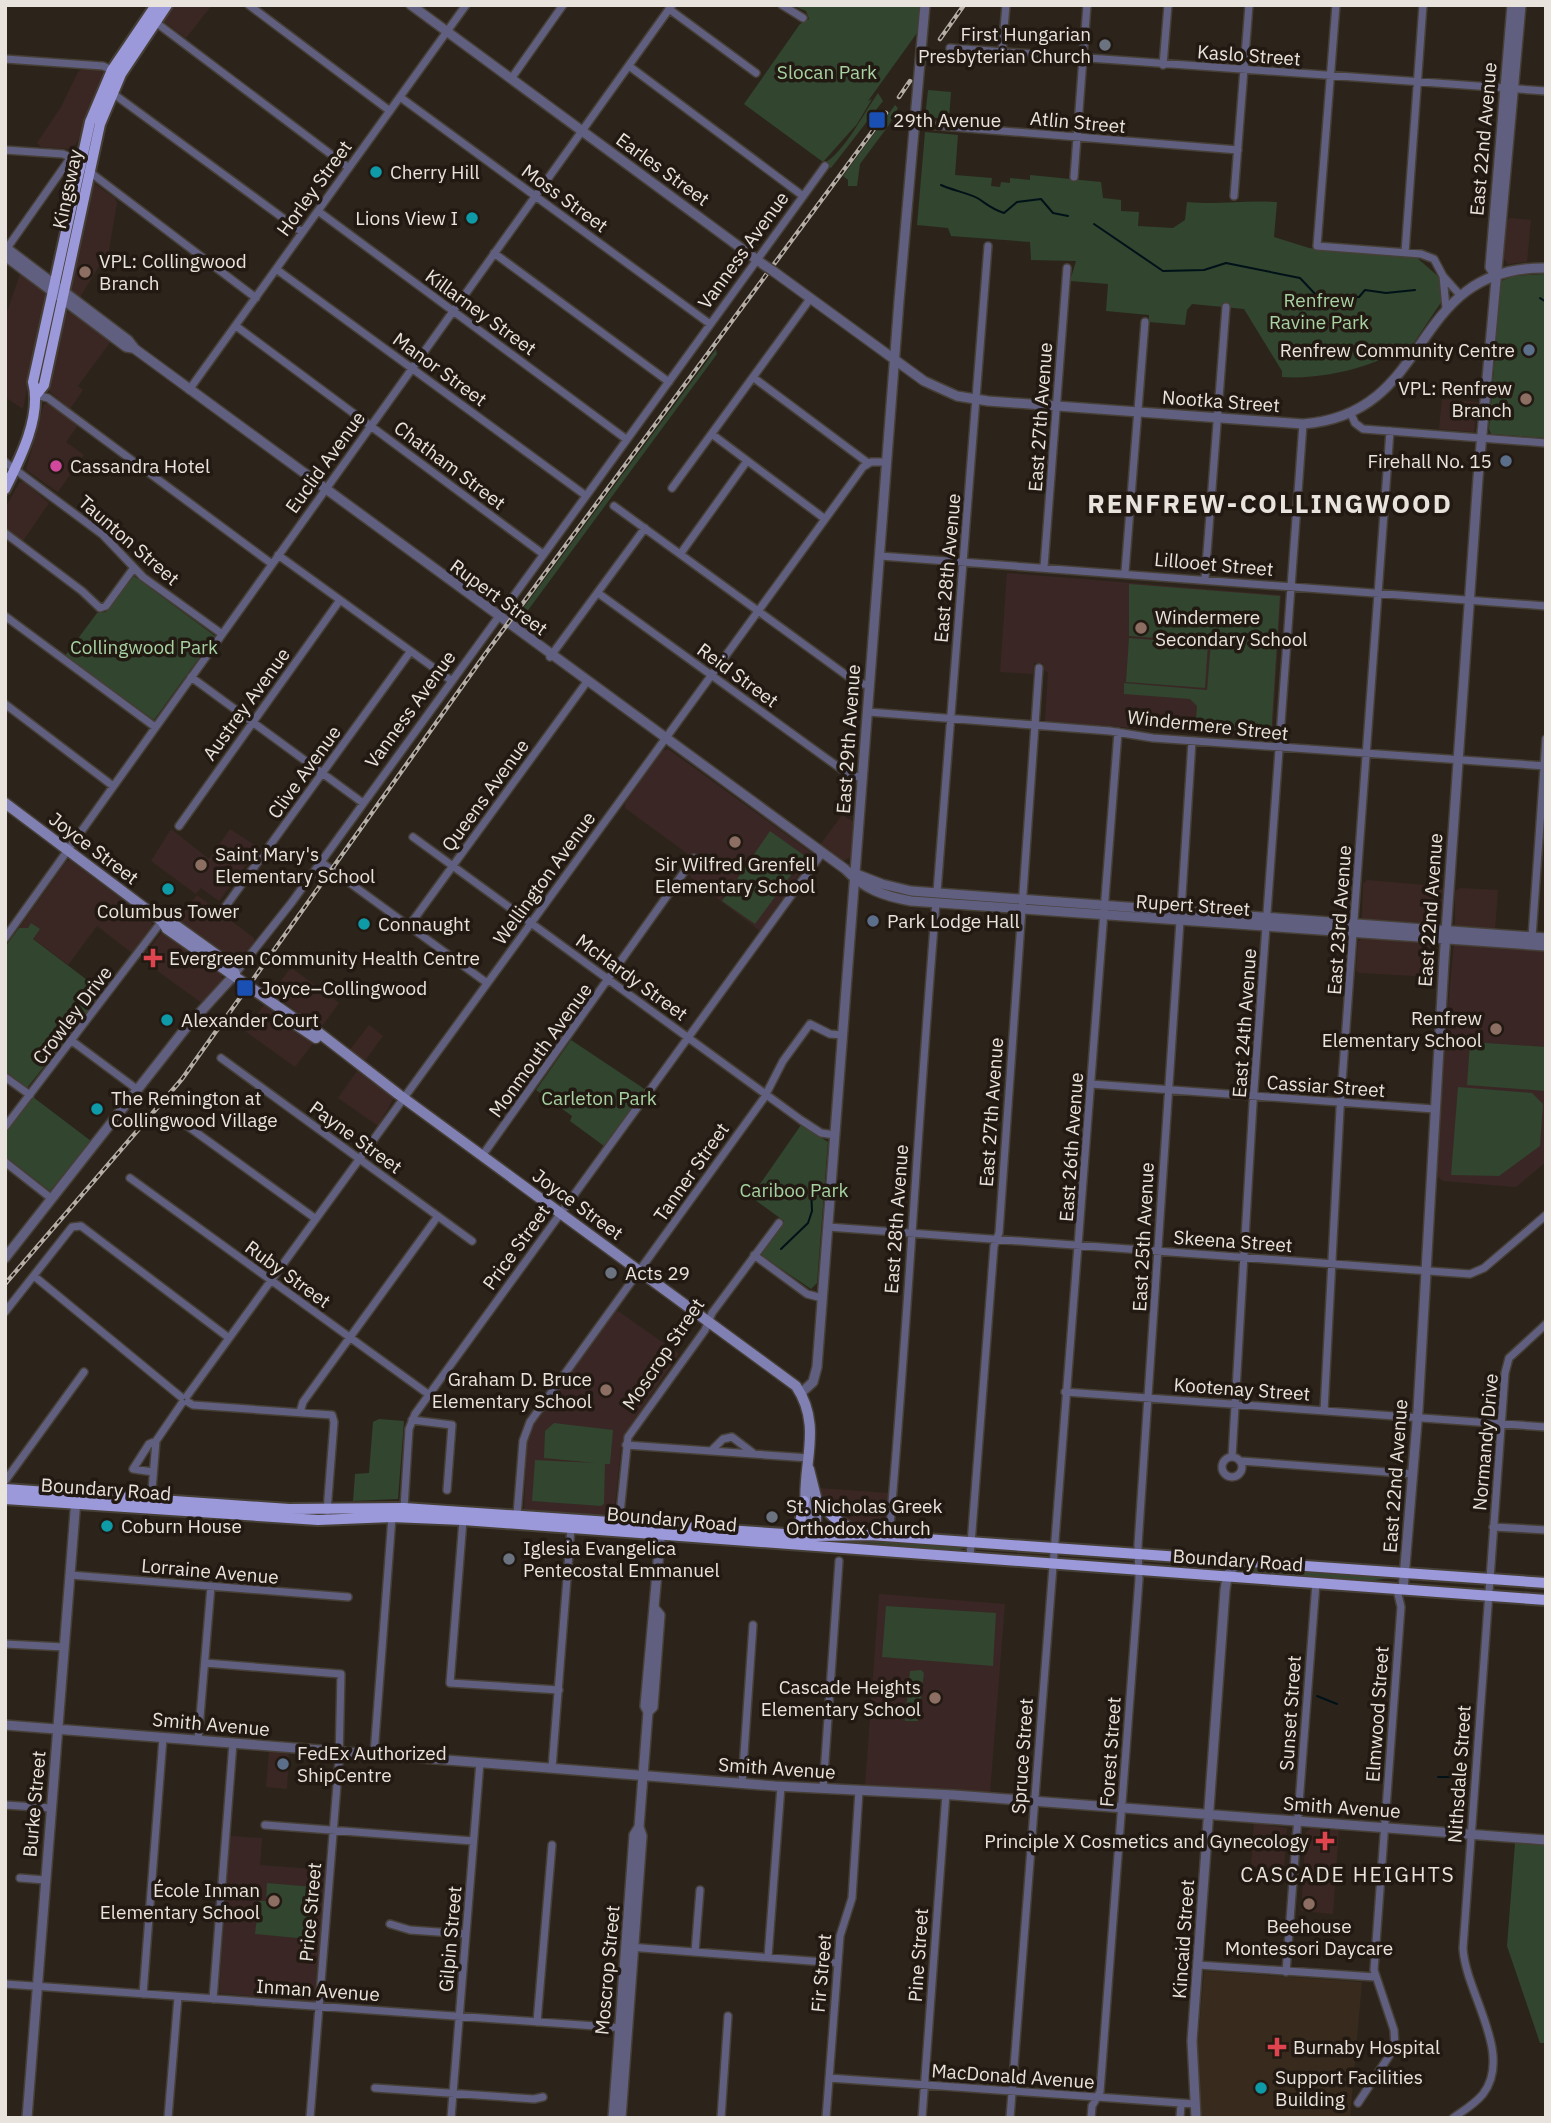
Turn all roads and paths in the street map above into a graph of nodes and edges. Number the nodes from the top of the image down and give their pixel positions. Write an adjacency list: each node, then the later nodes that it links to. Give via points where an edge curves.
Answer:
1 (156, 5): 19 (main road, Kingsway)
2 (167, 5): 19 (main road, Kingsway)
3 (249, 5): 37 (street)
4 (411, 5): 20 (street, Earles Street)
5 (466, 5): 20 (street, Horley Street)
6 (563, 5): 31 (street)
7 (782, 5): 18 (street)
8 (925, 5): 38 (street, East 29th Avenue)
9 (1006, 5): 22 (street)
10 (1087, 5): 23 (street)
11 (1168, 5): 25 (street)
12 (1249, 5): 27 (street)
13 (1336, 5): 30 (street)
14 (1423, 5): 32 (street)
15 (1512, 5): 33 (street, East 22nd Avenue)
16 (1521, 5): 33 (street, East 22nd Avenue)
17 (670, 7): 26 (street, Euclid Avenue); 29 (street)
18 (803, 18)
19 (151, 20): 28 (main road, Kingsway); 45 (street)
20 (446, 31): 31 (street, Earles Street); 36 (street, Horley Street)
21 (950, 48): 22 (street, Kaslo Street)
22 (1002, 52): 23 (street, Kaslo Street)
23 (1083, 58): 25 (street, Kaslo Street); 40 (street)
24 (5, 59): 28 (street, via 103,66)
25 (1163, 65): 27 (street, Kaslo Street)
26 (629, 66): 39 (street, Euclid Avenue); 50 (street)
27 (1244, 71): 30 (street, Kaslo Street); 42 (street)
28 (116, 72): 34 (main road, Kingsway)
29 (756, 73)
30 (1331, 77): 32 (street, Kaslo Street); 56 (street, via 1318,246)
31 (511, 79): 39 (street, Earles Street)
32 (1417, 83): 33 (street, Kaslo Street); 56 (street)
33 (1509, 88): 35 (street, Kaslo Street); 61 (street, East 22nd Avenue, via 1500,263)
34 (107, 90): 43 (main road, Kingsway); 46 (main road, Kingsway); 52 (street)
35 (1546, 91)
36 (400, 97): 37 (street, Horley Street); 48 (street, Moss Street)
37 (390, 111): 45 (street, Horley Street)
38 (916, 124): 40 (street, Atlin Street); 73 (street, East 29th Avenue)
39 (583, 131): 48 (street, Euclid Avenue); 57 (street, Earles Street)
40 (1077, 138): 42 (street, Atlin Street); 47 (street)
41 (5, 150): 43 (street)
42 (1238, 150): 49 (street)
43 (75, 159): 46 (street); 54 (street); 63 (main road, Kingsway)
44 (825, 166): 50 (street, Vanness Avenue)
45 (349, 168): 51 (street, Horley Street)
46 (88, 170): 63 (main road, Kingsway); 65 (street)
47 (1074, 177)
48 (536, 196): 55 (street, Euclid Avenue); 71 (street, Moss Street)
49 (1234, 196)
50 (803, 197): 57 (street, Vanness Avenue)
51 (318, 211): 52 (street, Horley Street); 69 (street, Killarney Street)
52 (302, 232): 60 (street, Horley Street)
53 (988, 246): 79 (street, East 28th Avenue)
54 (6, 250): 63 (street, Rupert Street)
55 (495, 253): 69 (street, Euclid Avenue); 76 (street)
56 (1405, 253): 62 (street, via 1434,259)
57 (761, 262): 66 (street, Earles Street, bridge); 71 (street, Vanness Avenue)
58 (1067, 268): 80 (street, East 27th Avenue)
59 (1546, 268): 61 (street)
60 (276, 269): 65 (street, Horley Street); 74 (street, Manor Street)
61 (1495, 275): 64 (street); 88 (street, East 22nd Avenue)
62 (1443, 276): 64 (street); 68 (street)
63 (57, 292): 77 (street, Rupert Street, via 128,340 132,348); 78 (main road, Kingsway, via 44,385)
64 (1460, 295): 68 (street)
65 (256, 298): 72 (street, Horley Street)
66 (810, 299): 73 (street, Earles Street); 75 (street)
67 (1226, 307): 83 (street)
68 (1446, 308): 82 (street, via 1394,382)
69 (453, 311): 74 (street, Euclid Avenue); 89 (street, Killarney Street)
70 (1145, 322): 81 (street)
71 (710, 324): 76 (street, Vanness Avenue)
72 (236, 326): 77 (street, Horley Street); 85 (street, Chatham Street)
73 (895, 360): 79 (street, Nootka Street, via 932,386); 93 (street, East 29th Avenue)
74 (413, 369): 85 (street, Euclid Avenue); 99 (street, Manor Street)
75 (754, 378): 87 (street); 94 (street)
76 (669, 382): 89 (street, Vanness Avenue)
77 (189, 390): 98 (street, Rupert Street)
78 (36, 394): 95 (main road, Kingsway); 109 (street)
79 (976, 400): 80 (street, Nootka Street); 108 (street, East 28th Avenue)
80 (1056, 406): 81 (street, Nootka Street); 110 (street, East 27th Avenue)
81 (1137, 412): 83 (street, Nootka Street); 112 (street)
82 (1351, 414): 84 (street, Nootka Street); 86 (street, via 1359,427)
83 (1217, 418): 84 (street, Nootka Street); 113 (street)
84 (1303, 424): 114 (street, East 24th Avenue)
85 (371, 426): 98 (street, Euclid Avenue); 105 (street, Chatham Street)
86 (1390, 431): 88 (street); 116 (street, East 23rd Avenue)
87 (713, 435): 91 (street); 96 (street)
88 (1482, 438): 90 (street); 118 (street, East 22nd Avenue)
89 (626, 439): 99 (street, Vanness Avenue)
90 (1546, 443)
91 (747, 461): 101 (street); 104 (street)
92 (5, 462): 95 (street, Taunton Street)
93 (887, 462): 94 (street); 107 (street, East 29th Avenue)
94 (868, 463): 101 (street, Wellington Avenue)
95 (15, 469): 97 (main road, Kingsway); 111 (street, Taunton Street, via 103,535)
96 (672, 488)
97 (5, 489)
98 (325, 491): 106 (street, Euclid Avenue); 122 (street, Rupert Street)
99 (585, 495): 105 (street, Vanness Avenue)
100 (614, 506): 102 (street)
101 (825, 519): 120 (street, Wellington Avenue)
102 (645, 528): 104 (street); 115 (street)
103 (5, 533): 111 (street, via 100,608)
104 (681, 553): 120 (street)
105 (543, 554): 122 (street, Vanness Avenue)
106 (278, 555): 109 (street, Euclid Avenue); 117 (street)
107 (880, 556): 108 (street, Lillooet Street); 131 (street, East 29th Avenue)
108 (963, 562): 110 (street, Lillooet Street); 134 (street, East 28th Avenue)
109 (272, 564): 123 (street, Euclid Avenue)
110 (1044, 567): 112 (street, Lillooet Street)
111 (133, 569): 123 (street, Taunton Street)
112 (1125, 572): 113 (street, Lillooet Street)
113 (1205, 579): 114 (street, Lillooet Street)
114 (1292, 586): 116 (street, Lillooet Street); 142 (street, East 24th Avenue)
115 (598, 593): 125 (street); 127 (street, Reid Street)
116 (1378, 593): 118 (street, Lillooet Street); 143 (street, East 23rd Avenue)
117 (340, 600): 124 (street); 135 (street, Austrey Avenue)
118 (1470, 600): 119 (street, Lillooet Street); 144 (street, East 22nd Avenue)
119 (1546, 606)
120 (758, 611): 127 (street, Wellington Avenue); 131 (street, via 857,683)
121 (5, 616): 137 (street)
122 (498, 618): 125 (street, Rupert Street); 129 (street, Vanness Avenue)
123 (222, 634): 128 (street, Euclid Avenue)
124 (410, 652): 129 (street); 146 (street, Clive Avenue)
125 (550, 657): 130 (street, Rupert Street)
126 (1039, 668): 136 (street, East 27th Avenue)
127 (712, 675): 139 (street, Wellington Avenue); 147 (street, Reid Street, via 851,776)
128 (191, 677): 135 (street); 137 (street, Euclid Avenue)
129 (452, 681): 149 (street, Vanness Avenue)
130 (586, 683): 139 (street, Rupert Street); 157 (street, Queens Avenue)
131 (870, 684): 133 (street, East 29th Avenue)
132 (5, 704): 148 (street)
133 (868, 712): 134 (street, Windermere Street); 147 (street, East 29th Avenue)
134 (950, 718): 136 (street, Windermere Street); 159 (street, East 28th Avenue)
135 (253, 721): 146 (street); 151 (street, Austrey Avenue)
136 (1036, 725): 138 (street, Windermere Street); 160 (street, East 27th Avenue)
137 (155, 727): 148 (street, Euclid Avenue)
138 (1118, 732): 141 (street, Windermere Street); 162 (street, East 26th Avenue)
139 (665, 738): 154 (street, Rupert Street); 170 (street, Wellington Avenue)
140 (1546, 739): 145 (street)
141 (1192, 741): 142 (street, Windermere Street); 165 (street)
142 (1279, 748): 143 (street, Windermere Street); 169 (street, East 24th Avenue)
143 (1366, 754): 144 (street, Windermere Street); 172 (street, East 23rd Avenue)
144 (1458, 761): 145 (street, Windermere Street); 173 (street, East 22nd Avenue)
145 (1545, 766): 174 (street)
146 (323, 773): 149 (street); 164 (street, Clive Avenue)
147 (863, 777): 158 (street, East 29th Avenue)
148 (113, 786): 153 (street, Euclid Avenue)
149 (363, 803): 156 (street, Vanness Avenue)
150 (6, 805): 153 (main road, Joyce Street)
151 (179, 826)
152 (413, 838): 157 (street, McHardy Street)
153 (67, 849): 167 (main road, Joyce Street); 175 (street, Euclid Avenue)
154 (822, 853): 158 (street, Rupert Street); 182 (street, Price Street)
155 (694, 858): 179 (street, Monmouth Avenue)
156 (321, 862): 171 (street); 178 (street, Vanness Avenue)
157 (452, 866): 170 (street, McHardy Street); 171 (street, Queens Avenue)
158 (852, 875): 159 (street, Rupert Street, via 897,888); 161 (street, Rupert Street, via 894,898); 181 (street, East 29th Avenue)
159 (937, 892): 160 (street, Rupert Street)
160 (1024, 899): 162 (street, Rupert Street); 163 (street, East 27th Avenue)
161 (936, 903): 163 (street, Rupert Street); 209 (street, East 28th Avenue)
162 (1105, 905): 165 (street, Rupert Street); 166 (street, East 26th Avenue)
163 (1023, 909): 166 (street, Rupert Street); 210 (street, East 27th Avenue)
164 (223, 910)
165 (1181, 911): 169 (street, Rupert Street)
166 (1105, 916): 168 (street, Rupert Street); 186 (street, East 26th Avenue)
167 (162, 921): 178 (main road, Joyce Street, via 171,922 231,965); 183 (street, Crowley Drive)
168 (1180, 921): 169 (street, Rupert Street); 188 (street, East 25th Avenue)
169 (1267, 923): 172 (street, Rupert Street); 191 (street, East 24th Avenue)
170 (531, 924): 179 (street, McHardy Street); 180 (street, Wellington Avenue)
171 (409, 926): 180 (street)
172 (1354, 929): 173 (street, Rupert Street); 193 (street, East 23rd Avenue)
173 (1446, 935): 174 (street, Rupert Street); 177 (street, Rupert Street); 194 (street, East 22nd Avenue)
174 (1532, 937): 176 (street, Rupert Street)
175 (5, 938)
176 (1546, 938)
177 (1546, 946)
178 (235, 974): 187 (street, Vanness Avenue); 192 (main road, Joyce Street, via 294,1018 298,1026 332,1045)
179 (610, 981): 182 (street, McHardy Street); 198 (street, Monmouth Avenue)
180 (487, 983): 192 (street, Wellington Avenue)
181 (843, 1035): 189 (street, Tanner Street, via 810,1024 782,1061); 197 (street, East 29th Avenue)
182 (688, 1037): 189 (street, McHardy Street); 203 (street, Price Street)
183 (72, 1041): 187 (street); 190 (street, Crowley Drive)
184 (221, 1058): 199 (street, Payne Street)
185 (5, 1077): 190 (street)
186 (1091, 1084): 188 (street, Cassiar Street); 212 (street, East 26th Avenue)
187 (138, 1090): 202 (street, Vanness Avenue)
188 (1167, 1090): 191 (street, Cassiar Street); 213 (street, East 25th Avenue)
189 (766, 1093): 197 (street, McHardy Street, via 821,1133); 218 (street, Tanner Street)
190 (30, 1095): 196 (street, Crowley Drive)
191 (1254, 1096): 193 (street, Cassiar Street); 216 (street, East 24th Avenue)
192 (404, 1099): 198 (main road, Joyce Street); 199 (street, Wellington Avenue)
193 (1341, 1102): 194 (street, Cassiar Street); 217 (street, East 23rd Avenue)
194 (1434, 1109): 219 (street, East 22nd Avenue)
195 (179, 1120): 206 (street)
196 (5, 1127)
197 (835, 1135): 208 (street, East 29th Avenue)
198 (482, 1156): 203 (main road, Joyce Street)
199 (359, 1159): 205 (street, Payne Street); 206 (street, Wellington Avenue)
200 (5, 1162): 202 (street)
201 (130, 1178): 221 (street, Ruby Street)
202 (52, 1199): 215 (street, Vanness Avenue)
203 (561, 1213): 218 (main road, Joyce Street); 231 (street, Price Street)
204 (1546, 1215): 219 (street, Skeena Street, via 1480,1272)
205 (438, 1216): 211 (street, Payne Street); 227 (street)
206 (316, 1219): 221 (street, Wellington Avenue)
207 (779, 1223): 214 (street, Moscrop Street)
208 (828, 1227): 209 (street, Skeena Street); 222 (street, East 29th Avenue)
209 (912, 1233): 210 (street, Skeena Street); 272 (street, East 28th Avenue)
210 (996, 1239): 212 (street, Skeena Street); 273 (street, East 27th Avenue)
211 (472, 1241)
212 (1078, 1246): 213 (street, Skeena Street); 229 (street, East 26th Avenue)
213 (1158, 1251): 216 (street, Skeena Street); 232 (street, East 25th Avenue)
214 (754, 1255): 222 (street, via 807,1294); 224 (street, Moscrop Street)
215 (5, 1258)
216 (1245, 1259): 217 (street, Skeena Street); 234 (street, East 24th Avenue)
217 (1332, 1264): 219 (street, Skeena Street); 235 (street, East 23rd Avenue)
218 (639, 1270): 224 (main road, Joyce Street); 260 (street, Tanner Street, via 527,1426)
219 (1426, 1272): 237 (street, East 22nd Avenue)
220 (34, 1276): 223 (street); 226 (street, via 72,1227 80,1226); 233 (street)
221 (271, 1280): 226 (street, Wellington Avenue); 227 (street, Ruby Street)
222 (822, 1298): 230 (street, East 29th Avenue, via 816,1373)
223 (5, 1312)
224 (709, 1321): 230 (main road, Joyce Street); 242 (street, Moscrop Street, via 632,1429)
225 (1546, 1324): 239 (street, Normandy Drive, via 1509,1358)
226 (229, 1338): 233 (street, Wellington Avenue)
227 (349, 1338): 231 (street, Ruby Street); 236 (street)
228 (84, 1372): 250 (street)
229 (1065, 1392): 232 (street, Kootenay Street); 276 (street, East 26th Avenue)
230 (801, 1393): 247 (main road, via 810,1411)
231 (428, 1394): 238 (street, Price Street)
232 (1150, 1398): 234 (street, Kootenay Street); 277 (street, East 25th Avenue)
233 (185, 1400): 236 (street); 241 (street, Wellington Avenue)
234 (1237, 1404): 235 (street, Kootenay Street); 245 (street, East 24th Avenue)
235 (1324, 1410): 237 (street, Kootenay Street)
236 (300, 1412): 259 (street, via 330,1415 334,1420)
237 (1417, 1417): 239 (street, Kootenay Street); 249 (street, East 22nd Avenue)
238 (411, 1420): 252 (street, via 452,1425); 258 (street, Price Street)
239 (1501, 1423): 240 (street, Kootenay Street); 265 (street, Normandy Drive)
240 (1546, 1427)
241 (156, 1441): 248 (street, Wellington Avenue); 248 (street, Wellington Avenue, via 149,1444 133,1469)
242 (626, 1445): 243 (street); 264 (street, Moscrop Street)
243 (712, 1450): 244 (street); 244 (street, via 732,1437)
244 (754, 1454): 247 (street)
245 (1232, 1457): 246 (street); 246 (street, East 24th Avenue, via 1222,1466 1229,1478 1241,1471)
246 (1241, 1461): 249 (street)
247 (809, 1463): 255 (main road); 256 (main road)
248 (153, 1472): 257 (street, Wellington Avenue)
249 (1413, 1474): 283 (street, East 22nd Avenue)
250 (5, 1481)
251 (5, 1489): 254 (main road, Boundary Road)
252 (447, 1490)
253 (5, 1499): 254 (main road, Boundary Road)
254 (76, 1499): 257 (main road, Boundary Road); 284 (street, Burke Street)
255 (804, 1501): 269 (main road); 271 (main road)
256 (817, 1501): 270 (main road); 271 (main road)
257 (150, 1504): 259 (main road, Boundary Road); 261 (main road, Boundary Road, via 318,1520)
258 (404, 1508): 259 (main road, Boundary Road); 260 (main road, Boundary Road); 261 (main road)
259 (327, 1511)
260 (517, 1515): 264 (main road, Boundary Road)
261 (374, 1517): 262 (main road, Boundary Road)
262 (392, 1517): 263 (main road, Boundary Road); 308 (street)
263 (463, 1520): 266 (main road, Boundary Road); 301 (street, via 450,1683)
264 (619, 1523): 267 (main road, Boundary Road)
265 (1493, 1527): 268 (street); 287 (street, Normandy Drive)
266 (571, 1528): 267 (main road, Boundary Road); 301 (street)
267 (661, 1530): 269 (main road, Boundary Road); 274 (main road, Boundary Road); 311 (street, Moscrop Street, via 655,1609 660,1615)
268 (1546, 1530)
269 (798, 1534): 271 (main road, Boundary Road)
270 (859, 1535): 271 (main road, Boundary Road); 272 (main road, Boundary Road)
271 (815, 1536): 274 (main road); 275 (main road)
272 (889, 1537): 273 (main road, Boundary Road)
273 (971, 1542): 276 (main road, Boundary Road); 278 (street, East 27th Avenue)
274 (806, 1546): 275 (main road, Boundary Road)
275 (827, 1547): 278 (main road, Boundary Road)
276 (1053, 1547): 277 (main road, Boundary Road); 281 (street, East 26th Avenue)
277 (1139, 1554): 280 (main road, Boundary Road); 282 (street, Forest Street)
278 (970, 1557): 281 (main road, Boundary Road)
279 (839, 1562): 314 (street)
280 (1251, 1562): 283 (main road, Boundary Road); 285 (street, via 1237,1565)
281 (1052, 1564): 282 (main road, Boundary Road); 317 (street, Spruce Street)
282 (1139, 1570): 285 (main road, Boundary Road); 320 (street, Forest Street)
283 (1405, 1573): 287 (main road, Boundary Road); 290 (main road, via 1384,1582); 292 (street, East 22nd Avenue)
284 (70, 1575): 291 (street, Lorraine Avenue); 299 (street, Burke Street)
285 (1227, 1577): 286 (main road, Boundary Road); 293 (street, Kincaid Street)
286 (1240, 1578): 288 (main road, Boundary Road); 293 (street)
287 (1490, 1579): 289 (main road, Boundary Road); 294 (street, Nithsdale Street)
288 (1316, 1583): 290 (main road, Boundary Road); 322 (street, Sunset Street)
289 (1546, 1583)
290 (1335, 1584): 292 (main road, Boundary Road)
291 (211, 1586): 295 (street, Lorraine Avenue); 300 (street)
292 (1402, 1590): 294 (main road, Boundary Road); 324 (street, Elmwood Street)
293 (1227, 1595): 321 (street, Kincaid Street)
294 (1488, 1595): 296 (main road, Boundary Road); 326 (street, Nithsdale Street)
295 (348, 1597)
296 (1546, 1600)
297 (753, 1625): 312 (street)
298 (5, 1644): 299 (street)
299 (64, 1647): 303 (street, Burke Street)
300 (205, 1662): 305 (street); 307 (street, Price Street, via 341,1674)
301 (559, 1690): 310 (street)
302 (5, 1725): 303 (street, Smith Avenue)
303 (57, 1730): 304 (street, Smith Avenue); 319 (street, Burke Street)
304 (163, 1738): 305 (street, Smith Avenue); 344 (street)
305 (198, 1741): 306 (street, Smith Avenue)
306 (233, 1743): 307 (street, Smith Avenue); 346 (street)
307 (338, 1752): 308 (street, Smith Avenue); 325 (street, Price Street)
308 (374, 1754): 309 (street, Smith Avenue)
309 (480, 1762): 310 (street, Smith Avenue); 328 (street, Gilpin Street)
310 (552, 1768): 311 (street, Smith Avenue)
311 (643, 1775): 312 (street, Smith Avenue); 335 (street, Moscrop Street)
312 (742, 1783): 313 (street, Smith Avenue)
313 (781, 1786): 314 (street, Smith Avenue); 337 (street)
314 (823, 1789): 315 (street, Smith Avenue)
315 (859, 1791): 316 (street, Smith Avenue); 338 (street, Fir Street, via 852,1898 840,1930)
316 (946, 1794): 317 (street, Smith Avenue); 353 (street, Pine Street)
317 (1034, 1801): 320 (street, Smith Avenue); 355 (street, Spruce Street)
318 (5, 1805): 319 (street)
319 (51, 1808): 331 (street, Burke Street)
320 (1122, 1808): 321 (street, Smith Avenue); 358 (street, Forest Street)
321 (1210, 1814): 322 (street, Smith Avenue); 339 (street, Kincaid Street)
322 (1298, 1821): 324 (street, Smith Avenue); 340 (street, Sunset Street)
323 (265, 1825): 325 (street)
324 (1384, 1828): 326 (street, Smith Avenue); 341 (street, Elmwood Street)
325 (333, 1830): 328 (street); 347 (street, Price Street)
326 (1471, 1834): 327 (street, Smith Avenue); 375 (street, Nithsdale Street, via 1463,1953 1493,2062 1485,2091)
327 (1546, 1840)
328 (473, 1841): 334 (street, Gilpin Street)
329 (552, 1844): 350 (street)
330 (20, 1878): 331 (street)
331 (45, 1880): 343 (street, Burke Street)
332 (700, 1890): 336 (street)
333 (390, 1924): 334 (street)
334 (466, 1934): 349 (street, Gilpin Street)
335 (631, 1947): 336 (street); 351 (street, Moscrop Street)
336 (695, 1952): 337 (street)
337 (768, 1957): 338 (street)
338 (838, 1963): 352 (street, Fir Street)
339 (1198, 1965): 340 (street); 361 (street, Kincaid Street, via 1192,2049)
340 (1286, 1972): 341 (street)
341 (1375, 1977): 359 (street, Elmwood Street, via 1394,2030 1395,2047)
342 (5, 1984): 343 (street, Inman Avenue)
343 (38, 1986): 344 (street, Inman Avenue); 362 (street, Burke Street)
344 (143, 1994): 345 (street, Inman Avenue)
345 (178, 1997): 346 (street, Inman Avenue); 363 (street)
346 (213, 1999): 347 (street, Inman Avenue)
347 (319, 2006): 349 (street, Inman Avenue); 364 (street, Price Street)
348 (728, 2016): 368 (street)
349 (459, 2017): 350 (street, Inman Avenue); 356 (street, Gilpin Street)
350 (537, 2022): 351 (street, Inman Avenue)
351 (624, 2028): 366 (street, Moscrop Street); 367 (street, Moscrop Street)
352 (829, 2078): 353 (street, MacDonald Avenue); 369 (street, Fir Street)
353 (924, 2085): 355 (street, MacDonald Avenue); 370 (street, Pine Street)
354 (375, 2088): 356 (street)
355 (1012, 2092): 358 (street, MacDonald Avenue); 371 (street, Spruce Street)
356 (453, 2093): 357 (street); 365 (street, Gilpin Street)
357 (542, 2097)
358 (1096, 2098): 360 (street, MacDonald Avenue); 372 (street, Forest Street)
359 (1358, 2103)
360 (1181, 2104): 361 (street, MacDonald Avenue); 373 (street)
361 (1195, 2104): 374 (street, Kincaid Street)
362 (27, 2118)
363 (168, 2118)
364 (310, 2118)
365 (451, 2118)
366 (613, 2118)
367 (621, 2118)
368 (721, 2118)
369 (826, 2118)
370 (922, 2118)
371 (1010, 2118)
372 (1091, 2118)
373 (1180, 2118)
374 (1196, 2118)
375 (1453, 2118)

